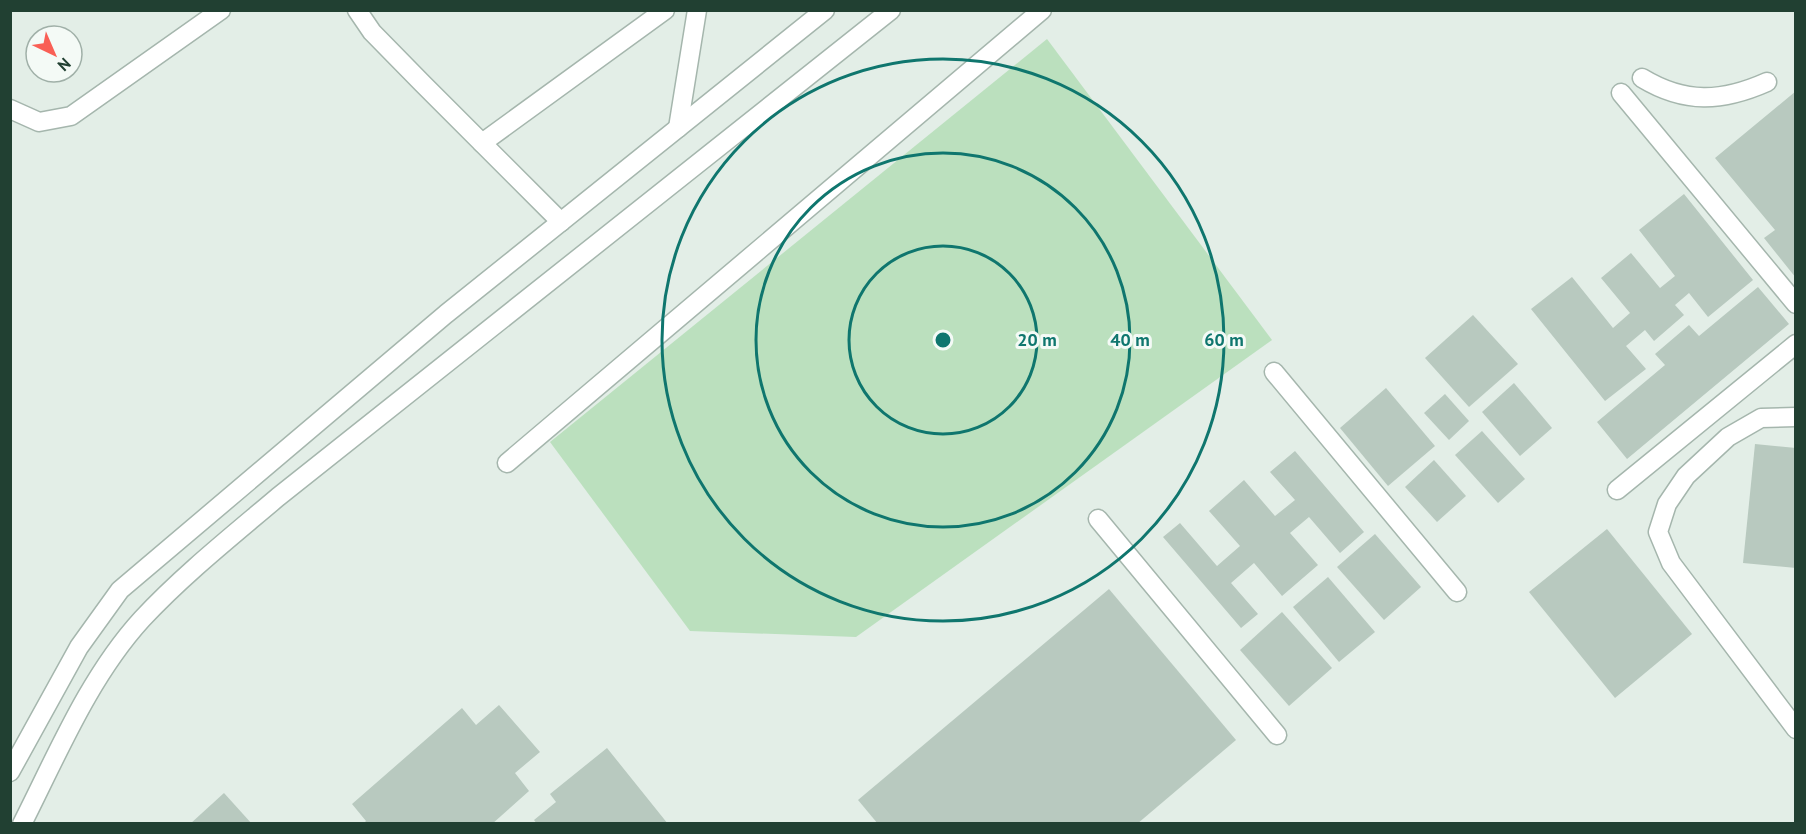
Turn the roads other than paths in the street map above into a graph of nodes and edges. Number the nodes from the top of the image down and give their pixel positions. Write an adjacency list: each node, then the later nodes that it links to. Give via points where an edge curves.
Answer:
1 (221, 10): 11 (street, via 71,116 39,122)
2 (357, 10): 13 (street, via 372,32)
3 (665, 10): 13 (street)
4 (697, 10): 12 (street)
5 (825, 10): 12 (street)
6 (891, 10): 26 (street, via 287,490 201,563 141,620 93,685)
7 (1042, 10): 19 (street)
8 (1642, 78): 9 (street, via 1665,92 1697,97 1738,95)
9 (1767, 82)
10 (1621, 93): 15 (street)
11 (10, 109)
12 (678, 128): 14 (street)
13 (482, 143): 14 (street)
14 (561, 222): 25 (street, via 120,590 79,647)
15 (1796, 304)
16 (1796, 344): 20 (street)
17 (1274, 372): 22 (street)
18 (1796, 417): 23 (street, via 1761,418 1728,437 1686,476 1667,504 1658,532 1671,563)
19 (507, 463)
20 (1617, 490)
21 (1098, 519): 24 (street)
22 (1457, 592)
23 (1796, 729)
24 (1277, 735)
25 (10, 772)
26 (22, 824)

